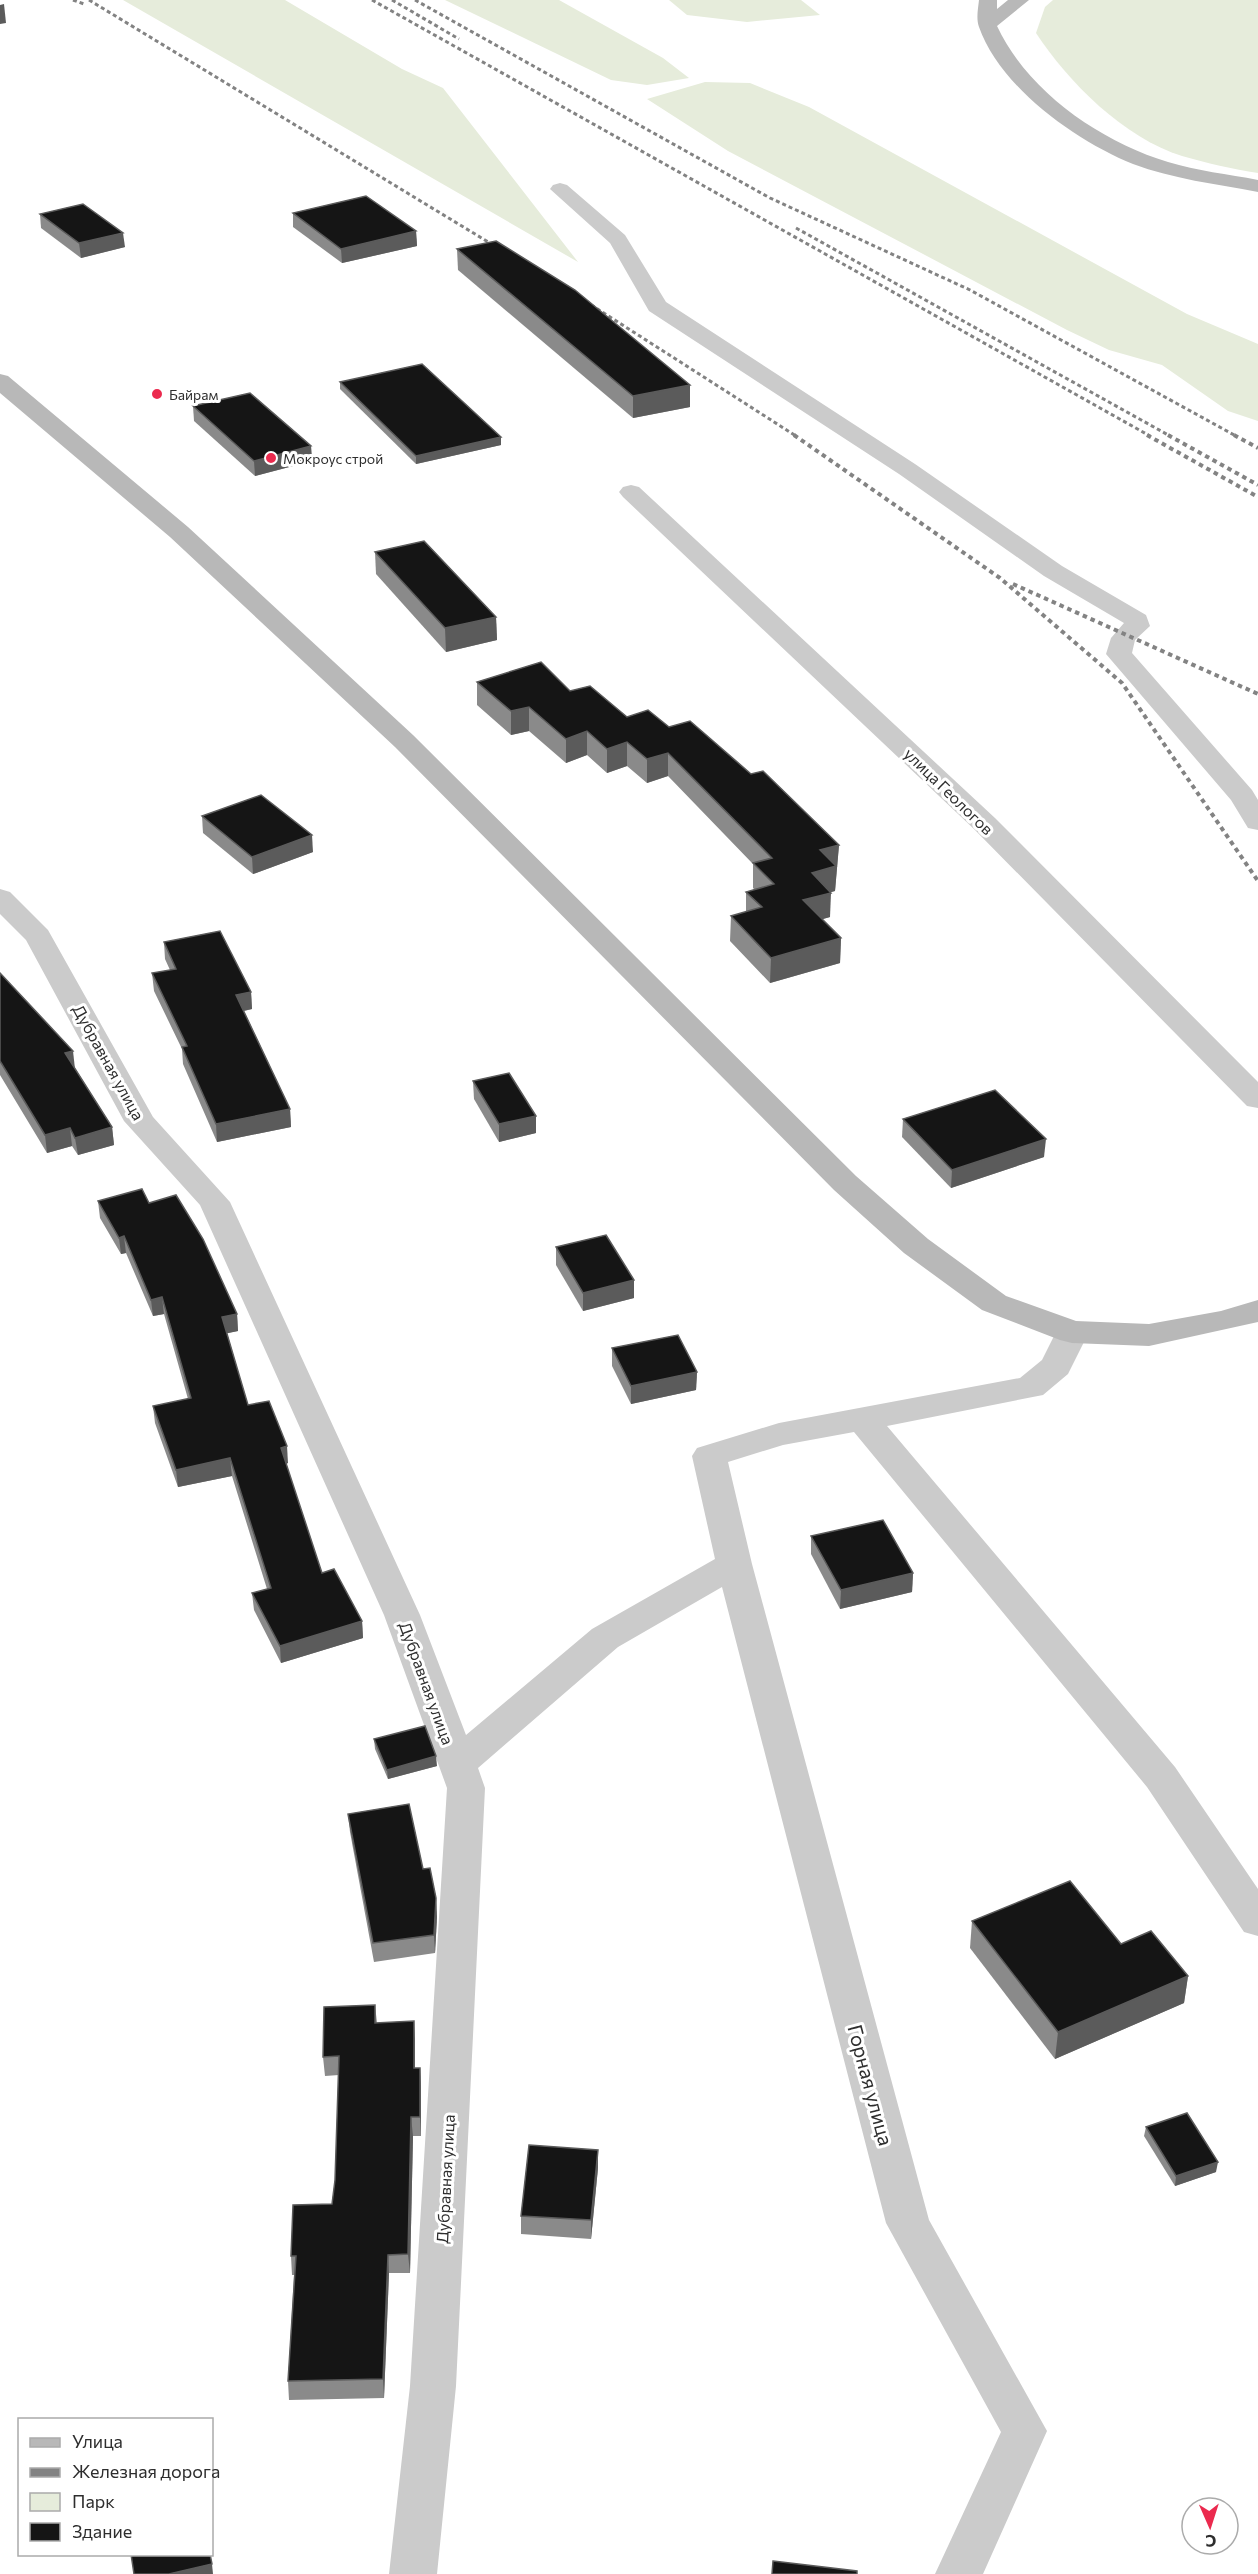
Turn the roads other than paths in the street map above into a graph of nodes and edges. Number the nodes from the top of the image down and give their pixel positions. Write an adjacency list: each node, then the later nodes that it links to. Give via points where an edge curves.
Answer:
1 (988, 0): 3 (main road)
2 (1020, 0): 3 (main road)
3 (987, 26): 4 (main road, via 999,49 1038,98 1094,137 1161,167)
4 (1258, 186)
5 (560, 189): 8 (street, via 618,239 657,306 907,469 1053,571 1137,620 1137,626 1119,644 1119,654 1242,796)
6 (0, 381): 12 (main road, via 179,531 404,741 845,1183 907,1238 994,1303)
7 (631, 492): 10 (street, улица Геологов, via 985,824)
8 (1258, 822)
9 (0, 898): 15 (street, Дубравная улица, via 38,936 140,1121 214,1202 402,1615)
10 (1258, 1099)
11 (1258, 1311): 12 (main road, via 1149,1335)
12 (1072, 1332): 13 (street, via 1056,1366 1031,1387)
13 (862, 1419): 14 (street, via 779,1434 709,1456); 16 (street, via 1161,1778)
14 (734, 1564): 15 (street, via 605,1638); 18 (street, Горная улица, via 908,2223 1024,2431)
15 (457, 1764): 17 (street, Дубравная улица, via 466,1788 435,2350)
16 (1258, 1921)
17 (413, 2574)
18 (959, 2574)

